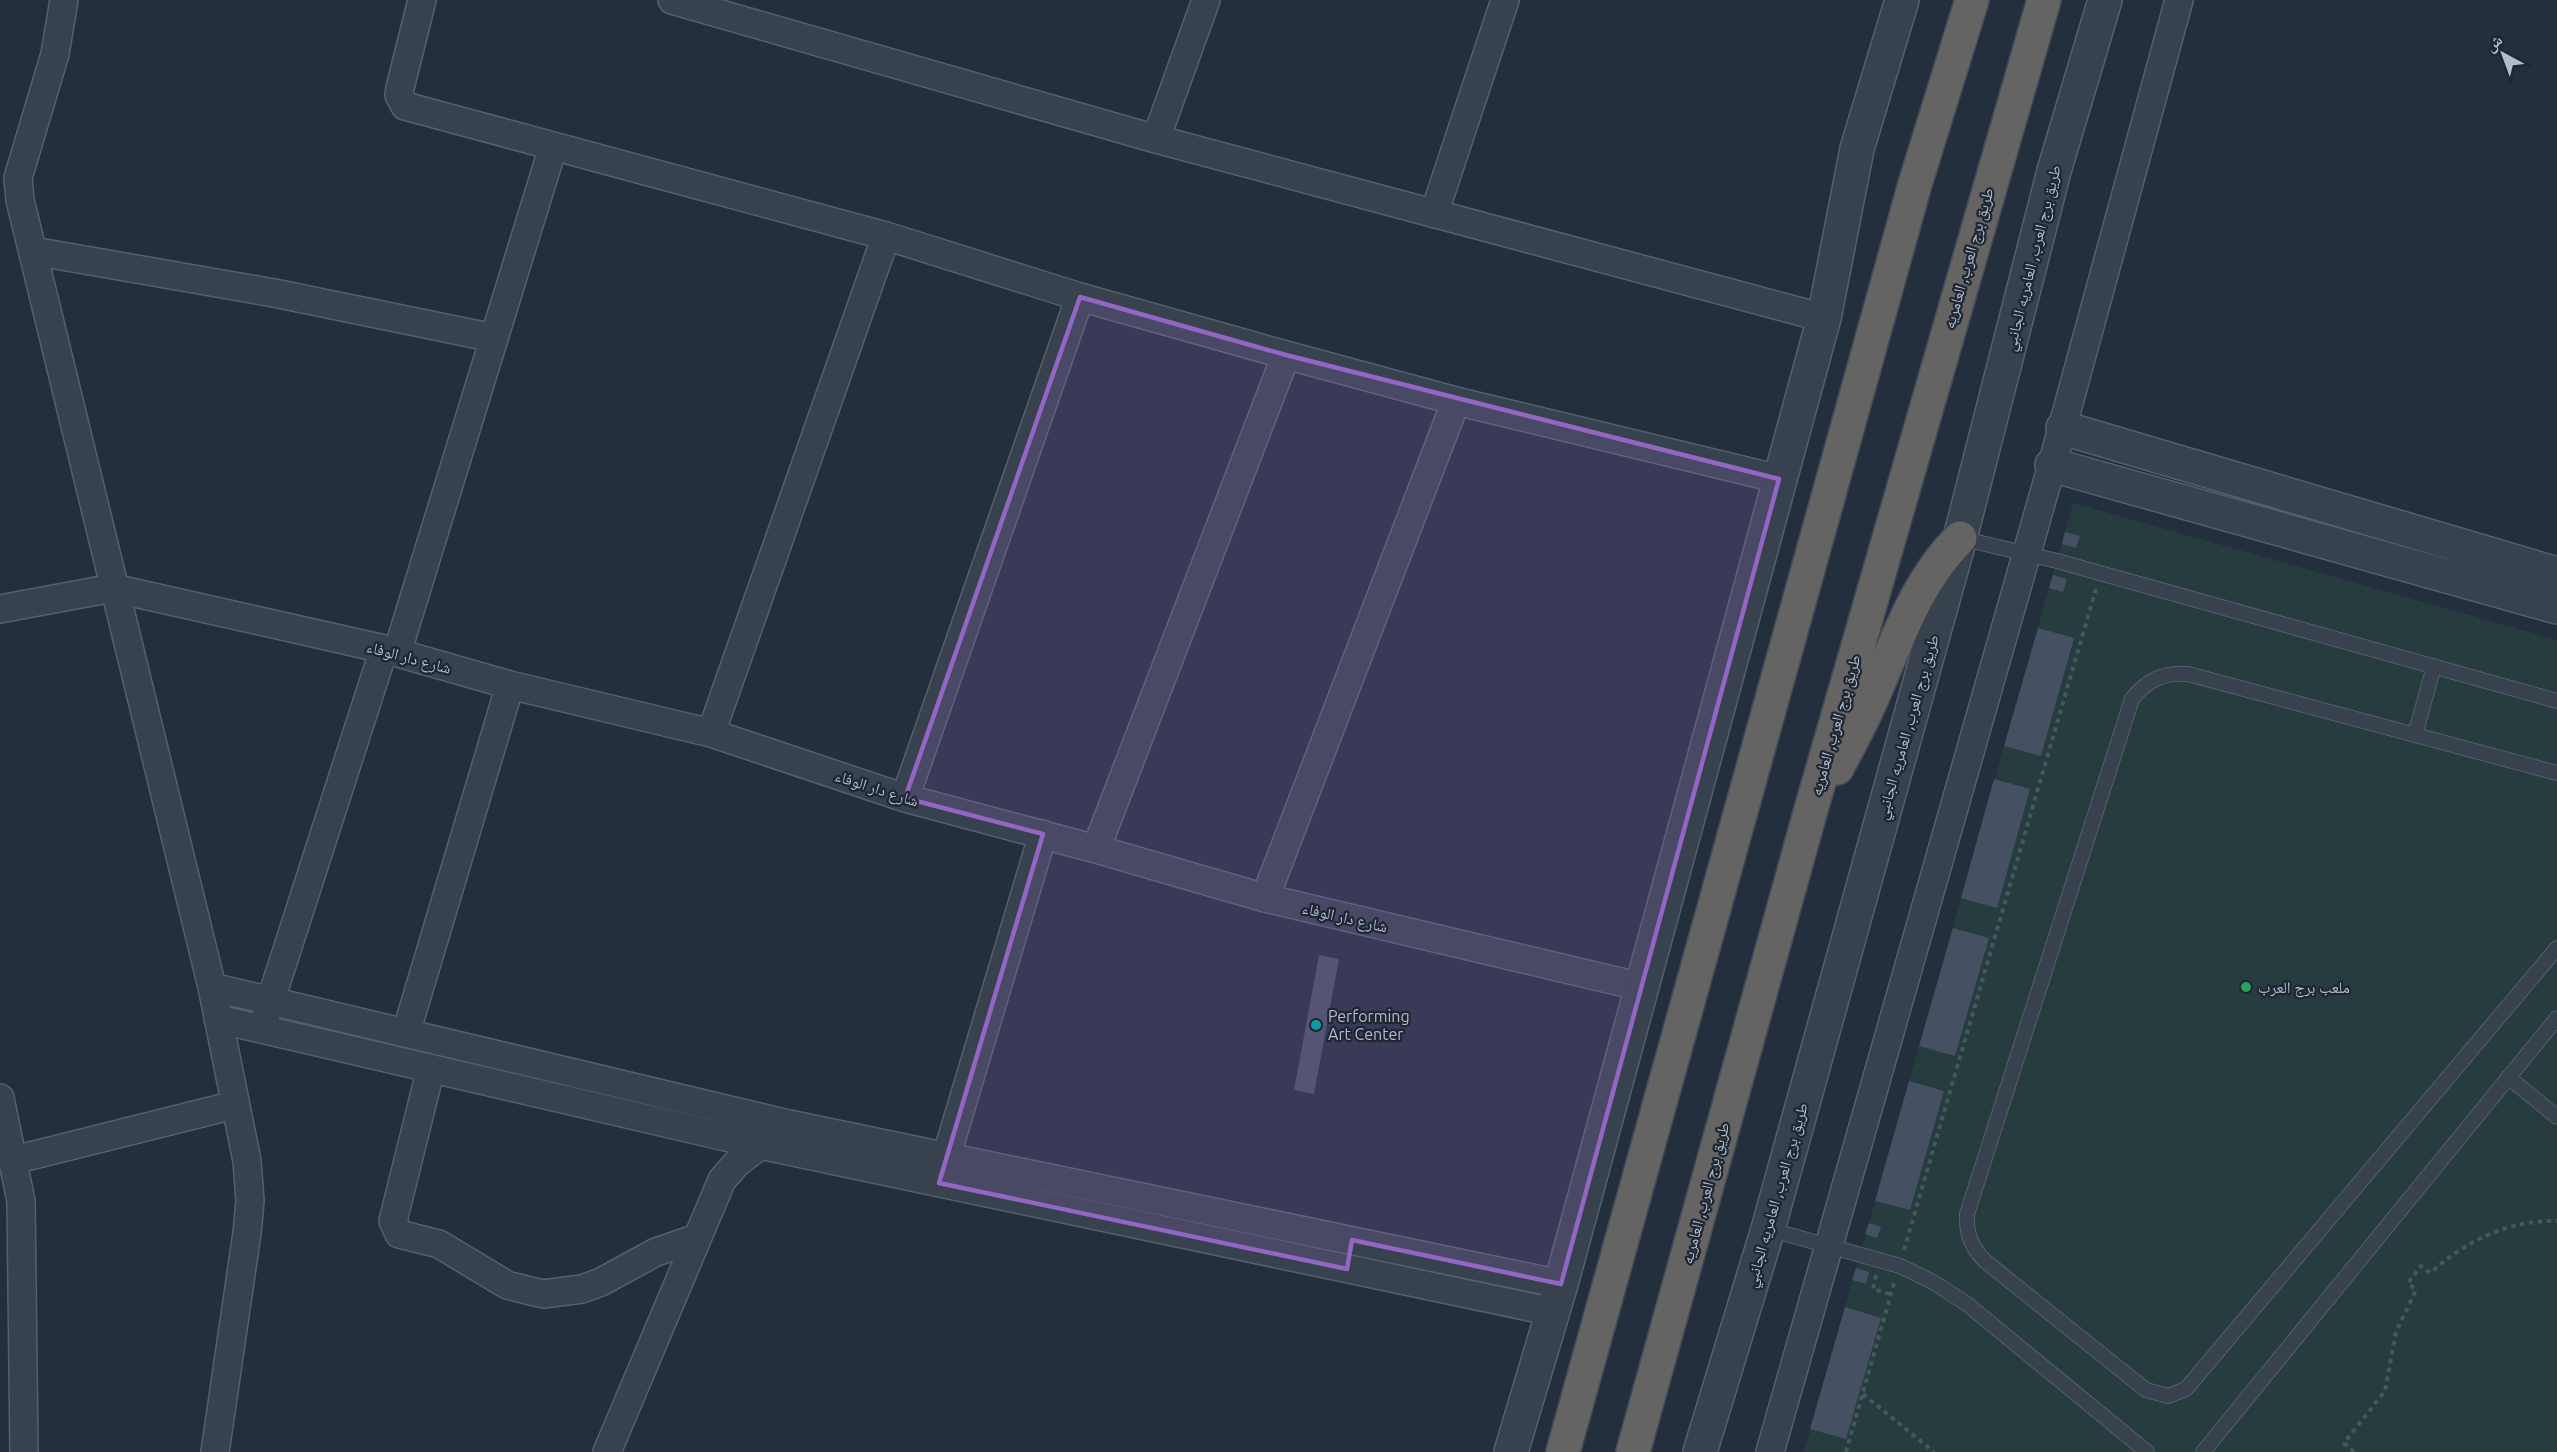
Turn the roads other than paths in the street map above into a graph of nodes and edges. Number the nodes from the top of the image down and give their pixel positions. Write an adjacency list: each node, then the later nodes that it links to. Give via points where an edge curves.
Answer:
1 (64, 0): 15 (street, via 55,54 18,178)
2 (422, 0): 12 (street, via 400,88 405,106)
3 (672, 0): 11 (street)
4 (1206, 0): 11 (street)
5 (1505, 0): 13 (street)
6 (1902, 0): 17 (street, via 1857,149)
7 (1972, 0): 72 (highway, via 1915,184)
8 (2044, 0): 38 (highway, طريق برج العرب, العامريه)
9 (2105, 0): 24 (street, طريق برج العرب, العامريه الجانبي, via 2054,171)
10 (2179, 0): 21 (street)
11 (1156, 139): 13 (street)
12 (553, 147): 14 (street); 18 (street)
13 (1434, 214): 17 (street)
14 (886, 236): 16 (street); 34 (street)
15 (33, 251): 18 (street, via 294,296); 27 (street)
16 (1080, 297): 19 (street); 37 (street)
17 (1824, 318): 23 (street)
18 (494, 338): 30 (street)
19 (1286, 355): 20 (street); 40 (street)
20 (1456, 401): 23 (street); 41 (street)
21 (2063, 428): 22 (street); 26 (street)
22 (2052, 465): 25 (street); 28 (street)
23 (1779, 478): 44 (street)
24 (1960, 538): 25 (lane); 38 (highway, via 1918,592 1861,722); 60 (street, طريق برج العرب, العامريه الجانبي)
25 (2027, 553): 31 (lane); 63 (street)
26 (2557, 574)
27 (113, 588): 29 (street); 30 (street, شارع دار الوفاء); 43 (street)
28 (2557, 607)
29 (0, 609)
30 (390, 651): 32 (street, شارع دار الوفاء); 45 (street)
31 (2434, 666): 33 (lane); 35 (lane)
32 (510, 685): 34 (street, شارع دار الوفاء); 49 (street)
33 (2557, 701)
34 (711, 734): 37 (street, شارع دار الوفاء)
35 (2415, 735): 36 (lane); 42 (lane, via 2188,674 2162,676 2140,689 2132,699 1966,1214 1972,1246 1985,1261 2146,1390 2168,1396 2187,1389)
36 (2557, 773)
37 (905, 798): 39 (street, شارع دار الوفاء)
38 (1810, 813): 73 (highway, طريق برج العرب, العامريه)
39 (1043, 834): 40 (street, شارع دار الوفاء); 57 (street)
40 (1096, 849): 41 (street, شارع دار الوفاء)
41 (1265, 898): 44 (street, شارع دار الوفاء)
42 (2557, 948)
43 (212, 987): 45 (street); 47 (street)
44 (1642, 987): 65 (street)
45 (269, 1000): 48 (street); 49 (street)
46 (2557, 1018): 51 (lane)
47 (218, 1019): 48 (street); 53 (street)
48 (263, 1028): 50 (street)
49 (406, 1033): 55 (street)
50 (431, 1068): 56 (street); 61 (street, via 393,1221 399,1234 439,1244 507,1285 543,1294 582,1289 656,1252)
51 (2508, 1077): 54 (lane); 67 (lane)
52 (0, 1098): 58 (street)
53 (234, 1105): 58 (street); 69 (street, via 250,1202)
54 (2557, 1117)
55 (789, 1124): 56 (street); 57 (street)
56 (760, 1145): 59 (street); 61 (street, via 722,1180)
57 (945, 1157): 59 (street); 62 (street)
58 (14, 1160): 66 (street, via 24,1245)
59 (939, 1184): 64 (street)
60 (1768, 1229): 63 (lane); 74 (street, طريق برج العرب, العامريه الجانبي)
61 (697, 1239): 70 (street)
62 (1352, 1240): 64 (street); 65 (street)
63 (1829, 1245): 75 (street); 76 (lane, via 1900,1266 1951,1293)
64 (1347, 1269): 65 (street)
65 (1557, 1298): 71 (street)
66 (11, 1393): 68 (street)
67 (2210, 1450)
68 (24, 1452)
69 (215, 1452)
70 (607, 1452)
71 (1511, 1452)
72 (1563, 1452)
73 (1633, 1452)
74 (1700, 1452)
75 (1770, 1452)
76 (2147, 1452)

